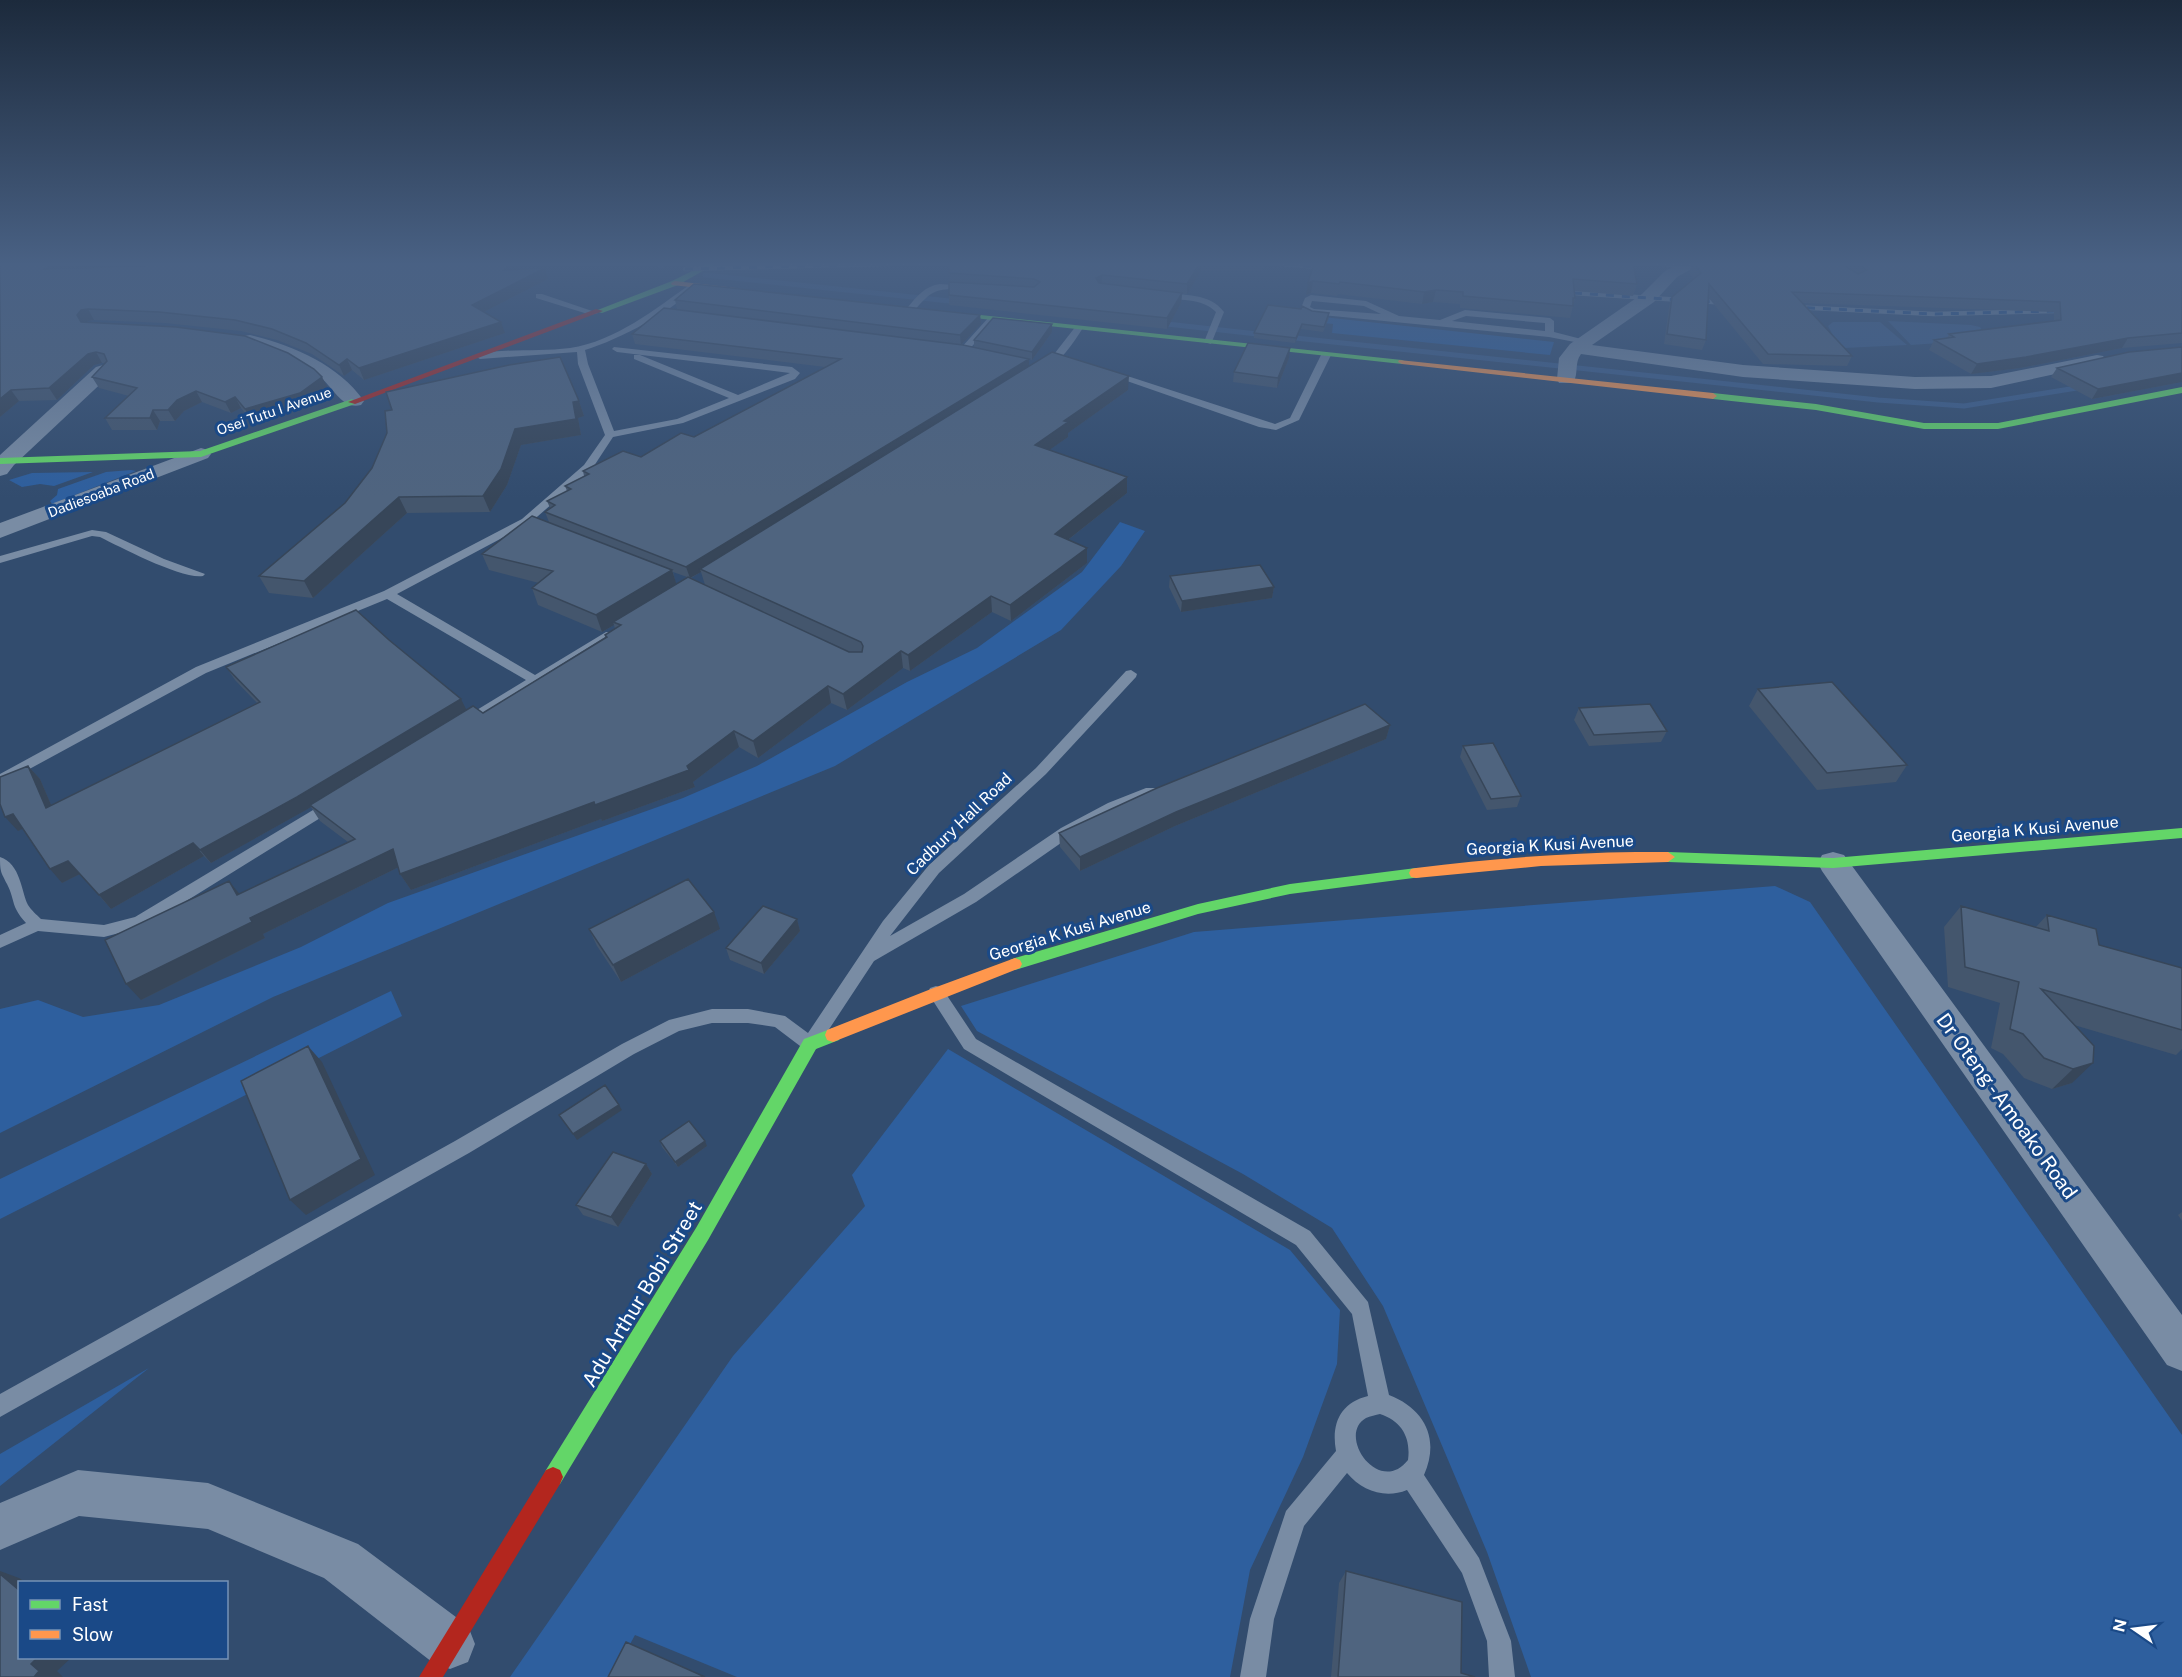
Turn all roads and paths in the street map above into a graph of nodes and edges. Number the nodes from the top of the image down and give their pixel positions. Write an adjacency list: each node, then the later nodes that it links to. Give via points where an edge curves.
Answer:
1 (257, 341): 24 (street, via 328,374)
2 (517, 341): 16 (street, Osei Tutu I Avenue)
3 (601, 341): 9 (lane)
4 (972, 341): 13 (lane)
5 (1072, 341): 19 (lane, via 1063,357)
6 (1237, 341): 15 (street)
7 (1556, 341): 18 (lane)
8 (1595, 341): 18 (street)
9 (596, 344): 10 (lane); 11 (lane)
10 (580, 349): 16 (lane); 25 (lane)
11 (617, 349): 23 (lane); 23 (lane, via 795,373)
12 (952, 349): 13 (lane)
13 (964, 350): 14 (lane)
14 (975, 353)
15 (1326, 355): 18 (street); 20 (lane, via 1294,420 1276,427)
16 (477, 356): 24 (street, Osei Tutu I Avenue)
17 (2112, 358): 18 (street, via 1991,382 1915,383)
18 (1572, 360): 22 (street, via 1894,422 1952,427 2031,422)
19 (1036, 368)
20 (1101, 370)
21 (104, 371): 27 (street)
22 (2182, 390)
23 (737, 398): 25 (lane, via 667,425)
24 (354, 401): 26 (street, Osei Tutu I Avenue)
25 (610, 435): 31 (lane, via 588,467 531,523)
26 (201, 454): 27 (street, Osei Tutu I Avenue); 28 (street, Dadiesoaba Road)
27 (2, 464)
28 (0, 531)
29 (0, 560): 30 (lane, via 92,533)
30 (199, 574)
31 (388, 594): 34 (lane); 36 (lane, via 201,670)
32 (623, 627): 34 (lane)
33 (1131, 674): 44 (lane, Cadbury Hall Road, via 1041,771 934,869)
34 (535, 680): 35 (lane)
35 (454, 730)
36 (0, 780)
37 (1166, 785): 44 (lane, via 1066,832 970,898)
38 (342, 798): 42 (lane, via 140,922 104,931)
39 (2182, 833): 40 (street, Georgia K Kusi Avenue)
40 (1833, 862): 45 (street, Georgia K Kusi Avenue, via 1611,856 1495,863 1362,878 1198,909 1033,958); 47 (street, Dr Oteng - Amoako Road)
41 (0, 863): 42 (lane, via 15,883 21,907)
42 (37, 924): 43 (lane)
43 (0, 942)
44 (866, 957): 46 (lane, Cadbury Hall Road)
45 (936, 993): 46 (street); 48 (lane, via 970,1044 1303,1238 1361,1309)
46 (810, 1044): 49 (lane, via 779,1021 748,1016 712,1016 675,1025); 53 (street, Adu Arthur Bobi Street, via 702,1234)
47 (2182, 1350)
48 (1380, 1403): 50 (lane, via 1365,1404 1346,1424); 51 (lane, via 1394,1407 1416,1430 1419,1462)
49 (0, 1406)
50 (1347, 1454): 51 (lane, via 1369,1479 1385,1484); 54 (lane, via 1294,1520 1262,1620)
51 (1412, 1475): 55 (lane, via 1472,1566 1499,1641)
52 (0, 1527): 53 (street, via 78,1493 208,1506 341,1561)
53 (440, 1661)
54 (1254, 1677)
55 (1502, 1677)

